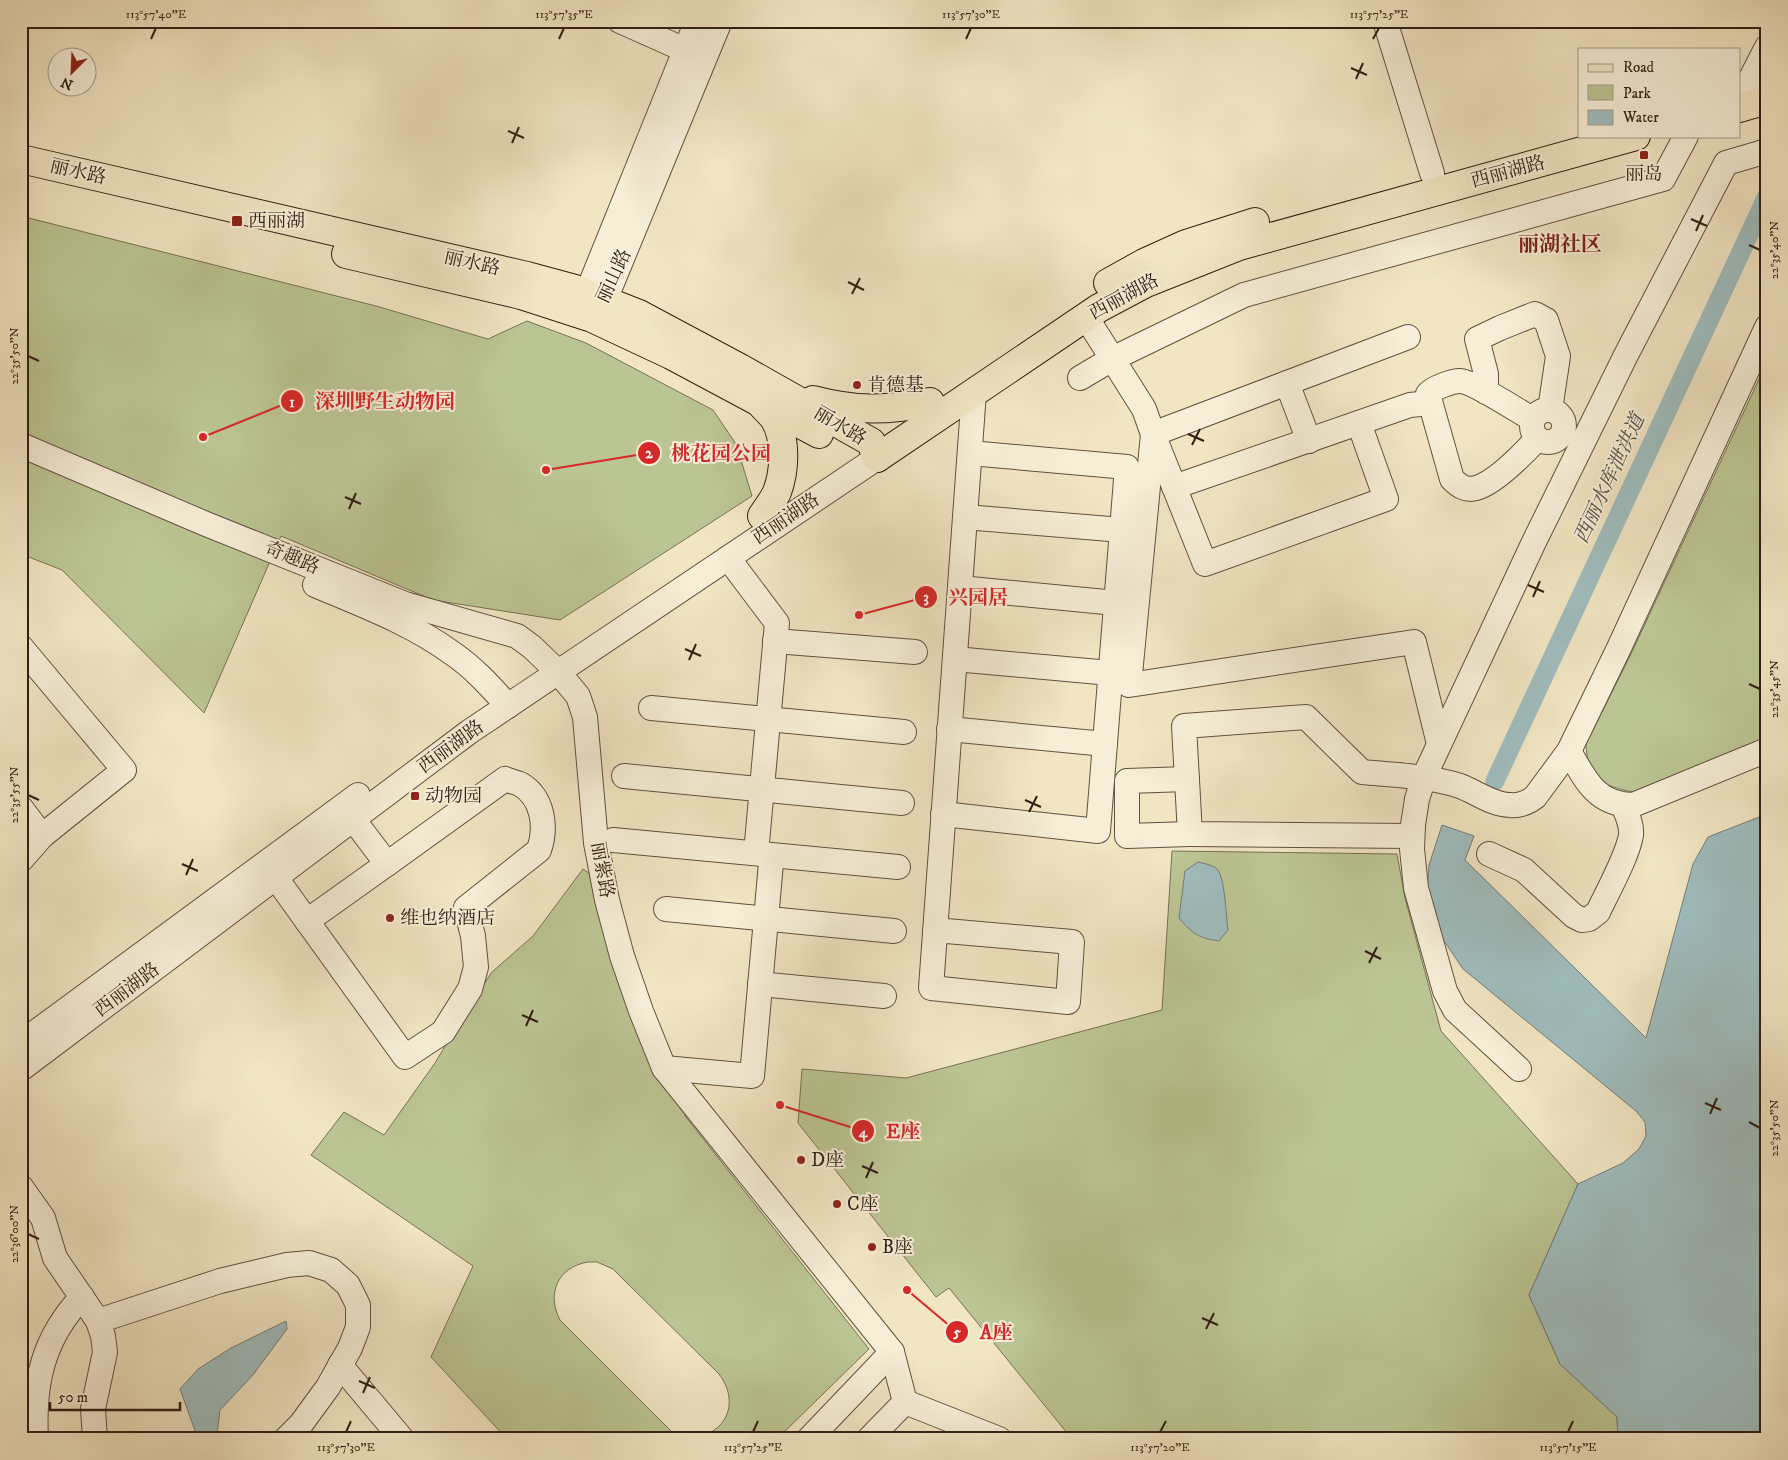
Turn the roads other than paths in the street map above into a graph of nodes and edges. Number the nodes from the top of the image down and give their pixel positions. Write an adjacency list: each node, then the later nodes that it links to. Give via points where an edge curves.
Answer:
1 (620, 21): 6 (street)
2 (697, 21): 6 (street, 丽山路)
3 (720, 21): 15 (street, 丽山路)
4 (1385, 21): 13 (street)
5 (1767, 47): 7 (street)
6 (685, 50): 15 (street, 丽山路)
7 (1752, 94)
8 (1578, 132): 13 (main road, 西丽湖路)
9 (1629, 138): 16 (main road, 西丽湖路, via 1239,246 1146,284)
10 (1685, 138): 19 (street, via 1663,179 1244,295)
11 (1767, 151): 30 (street, via 1726,163 1626,355)
12 (21, 159): 15 (main road, 丽水路, via 535,278)
13 (1432, 173): 25 (main road, 西丽湖路, via 1234,228 1144,263 1092,293)
14 (21, 177): 15 (main road, 丽水路, via 521,295)
15 (595, 304): 24 (main road, 丽水路, via 639,314)
16 (1086, 317): 19 (street); 22 (main road, 西丽湖路)
17 (1767, 327): 58 (street)
18 (1408, 337): 21 (street)
19 (1112, 359): 20 (street); 29 (street, via 1144,409)
20 (1080, 378)
21 (1287, 383): 29 (street); 31 (street)
22 (974, 392): 33 (main road, 西丽湖路); 34 (street)
23 (1486, 392): 26 (street, via 1461,381 1432,389 1428,394); 28 (street); 28 (street, via 1486,374 1477,339 1536,314 1546,320 1558,356)
24 (766, 394): 25 (main road, via 875,409); 33 (main road, 丽水路); 37 (main road, via 783,452 782,476 776,494)
25 (930, 402): 33 (main road, 西丽湖路)
26 (1430, 403): 27 (street, via 1410,406); 28 (street, via 1452,479 1466,489 1476,488 1492,479 1514,462)
27 (1359, 423): 31 (street); 36 (street, via 1386,499 1205,564)
28 (1540, 423): 30 (street, via 1546,443)
29 (1153, 434): 36 (street); 56 (street, via 1129,685 1414,642)
30 (1572, 440): 56 (street, via 1533,544)
31 (1308, 441): 36 (street)
32 (21, 445): 43 (street, 奇趣路)
33 (867, 451): 37 (street, 西丽湖路); 40 (street, 西丽湖路)
34 (970, 453): 38 (street); 39 (street, via 1127,467)
35 (21, 460): 43 (street, 奇趣路)
36 (1174, 487)
37 (762, 516): 48 (street, 西丽湖路)
38 (965, 517): 39 (street); 41 (street)
39 (1122, 530): 42 (street)
40 (728, 558): 44 (street, via 777,623); 48 (street, 西丽湖路)
41 (960, 588): 42 (street); 47 (street)
42 (1116, 603): 49 (street)
43 (401, 612): 48 (street, 奇趣路, via 517,636); 50 (street, 奇趣路, via 466,664)
44 (775, 641): 46 (street); 52 (street)
45 (21, 647): 69 (street, via 124,770)
46 (915, 652)
47 (955, 659): 49 (street); 53 (street)
48 (552, 667): 50 (street, 西丽湖路); 86 (street, 丽紫路, via 578,696 585,717 596,843 607,900 622,956)
49 (1110, 673): 55 (street)
50 (503, 700): 67 (street, 西丽湖路, via 469,732); 85 (street, 西丽湖路, via 453,725)
51 (651, 708): 52 (street)
52 (768, 719): 54 (street); 62 (street)
53 (949, 729): 55 (street); 66 (street)
54 (904, 732)
55 (1105, 744): 66 (street, via 1098,831)
56 (1439, 744): 60 (street)
57 (1767, 750): 64 (street, via 1633,805)
58 (1569, 751): 60 (street, via 1535,797 1518,805 1502,805 1460,786); 64 (street, via 1594,791)
59 (624, 776): 62 (street)
60 (1424, 777): 61 (street, via 1362,772 1306,717 1184,726); 70 (street)
61 (1187, 779): 68 (street); 68 (street, via 1127,781 1127,836)
62 (761, 790): 63 (street); 73 (street)
63 (902, 803)
64 (1623, 805): 72 (street, via 1630,822 1628,848 1598,912 1589,919 1574,916 1524,870)
65 (21, 808): 69 (street)
66 (943, 814): 81 (street)
67 (354, 819): 75 (street); 77 (street, 西丽湖路)
68 (1190, 834): 70 (street)
69 (42, 836): 74 (street)
70 (1412, 836): 87 (street, via 1416,888 1445,991 1455,1010)
71 (614, 840): 73 (street)
72 (1489, 854)
73 (763, 858): 76 (street); 79 (street)
74 (21, 860)
75 (387, 864): 80 (street); 80 (street, via 504,779 520,784 537,799 544,836 539,850 466,908 476,967 470,989 443,1032 405,1057)
76 (898, 867)
77 (276, 878): 80 (street); 85 (street, 西丽湖路)
78 (666, 910): 79 (street)
79 (766, 919): 82 (street); 83 (street)
80 (307, 921)
81 (935, 930): 81 (street, via 931,988 1068,1002 1072,942)
82 (894, 931)
83 (760, 984): 84 (street); 86 (street, via 752,1076)
84 (884, 996)
85 (23, 1058)
86 (664, 1068): 91 (street, 丽紫路)
87 (1519, 1069)
88 (21, 1187): 89 (street, via 44,1218 55,1258)
89 (82, 1297): 90 (street); 95 (street, via 60,1324 44,1356 37,1390)
90 (98, 1321): 92 (street, via 220,1281 309,1263 331,1270 348,1285 358,1305 358,1327); 96 (street, via 104,1336 105,1352 93,1409)
91 (892, 1352): 93 (street); 98 (street)
92 (340, 1365): 94 (street); 97 (street)
93 (905, 1402): 99 (street); 100 (street)
94 (300, 1434)
95 (36, 1439)
96 (95, 1439)
97 (402, 1439)
98 (809, 1439)
99 (869, 1439)
100 (999, 1439)

